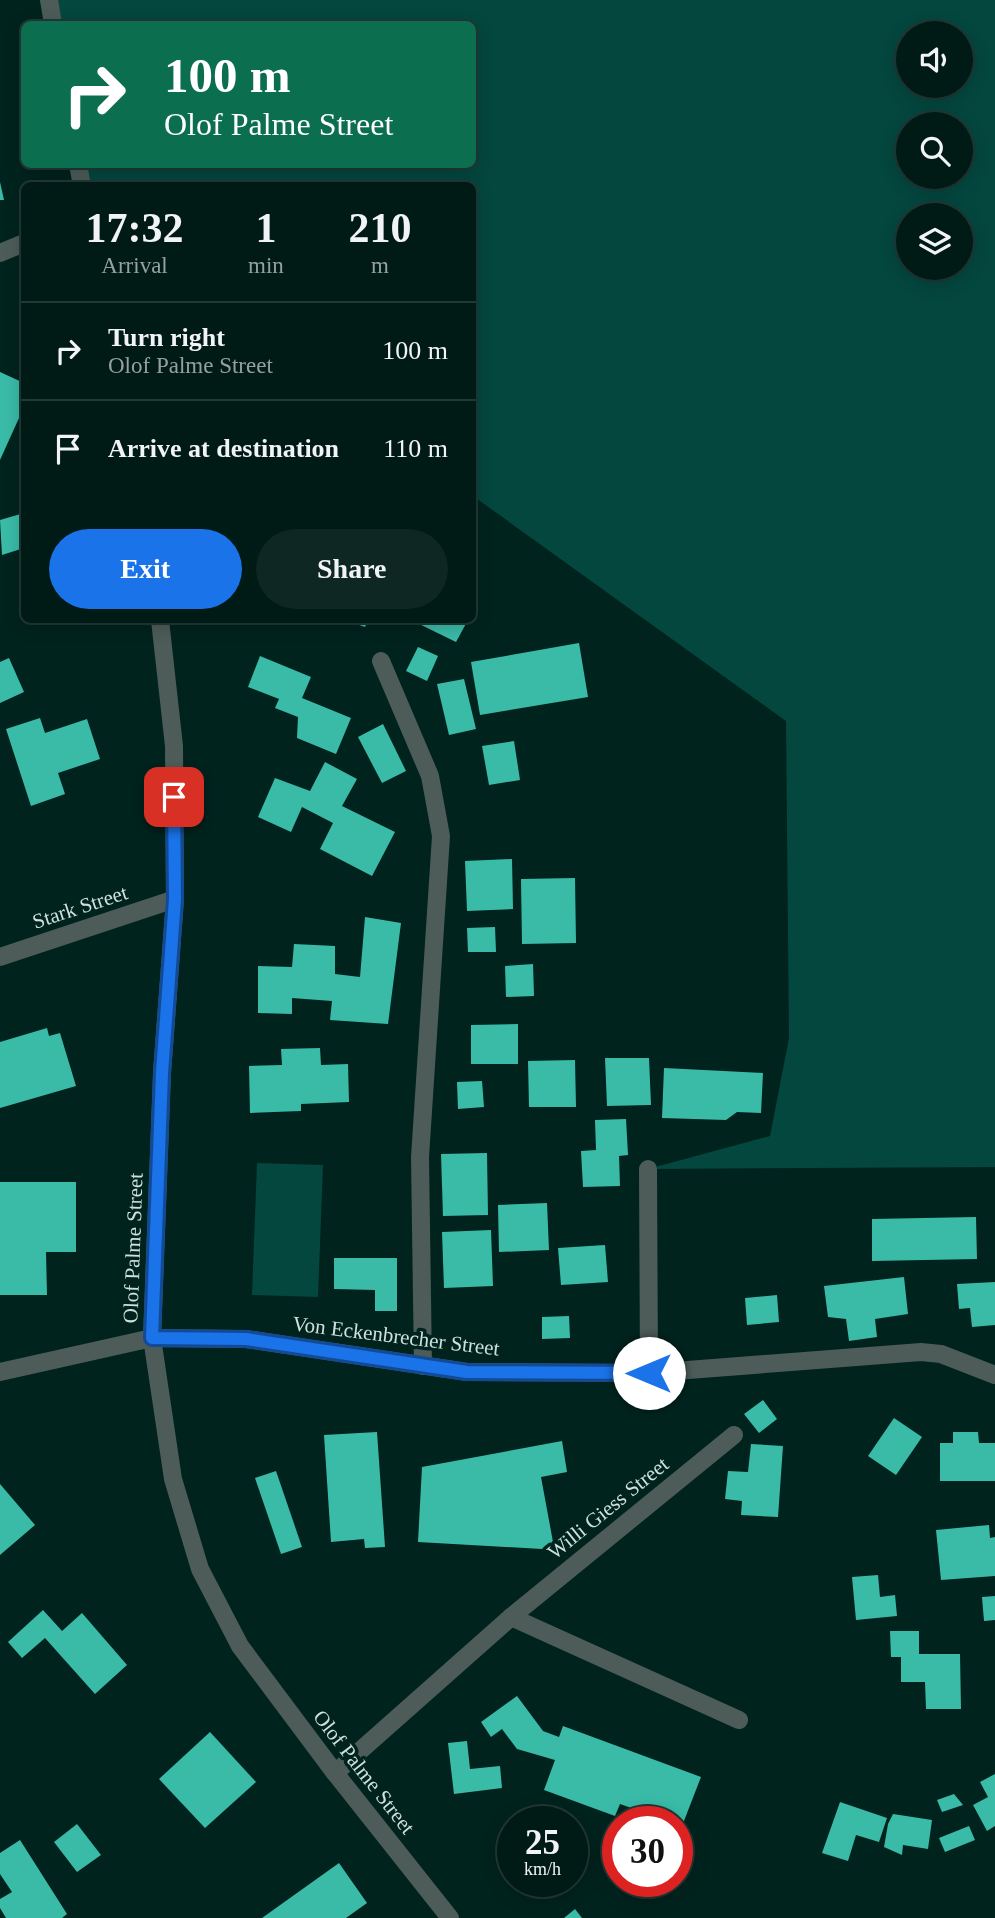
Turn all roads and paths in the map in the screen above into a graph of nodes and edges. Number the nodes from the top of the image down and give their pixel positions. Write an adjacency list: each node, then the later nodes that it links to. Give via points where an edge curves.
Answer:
1 (49, 0): 2 (street)
2 (52, 21)
3 (21, 244): 4 (street)
4 (0, 253)
5 (160, 623): 7 (street, Olof Palme Street, via 174,746)
6 (381, 661): 11 (street, via 430,776 441,836 420,1157)
7 (175, 899): 8 (street, Stark Street); 10 (street, Olof Palme Street, via 162,1073)
8 (0, 957)
9 (648, 1169): 13 (street)
10 (152, 1338): 11 (street, Von Eckenbrecher Street, via 246,1339); 12 (street, Von Eckenbrecher Street); 18 (street, Olof Palme Street, via 173,1479 200,1569 240,1646)
11 (424, 1366): 13 (street, Von Eckenbrecher Street, via 467,1372)
12 (0, 1372)
13 (649, 1373): 14 (street, Von Eckenbrecher Street, via 902,1351 942,1354)
14 (995, 1375)
15 (734, 1435): 16 (street, Willi Giess Street)
16 (511, 1617): 17 (street); 18 (street, Willi Giess Street)
17 (739, 1720)
18 (335, 1773): 19 (street, Olof Palme Street)
19 (450, 1918)

